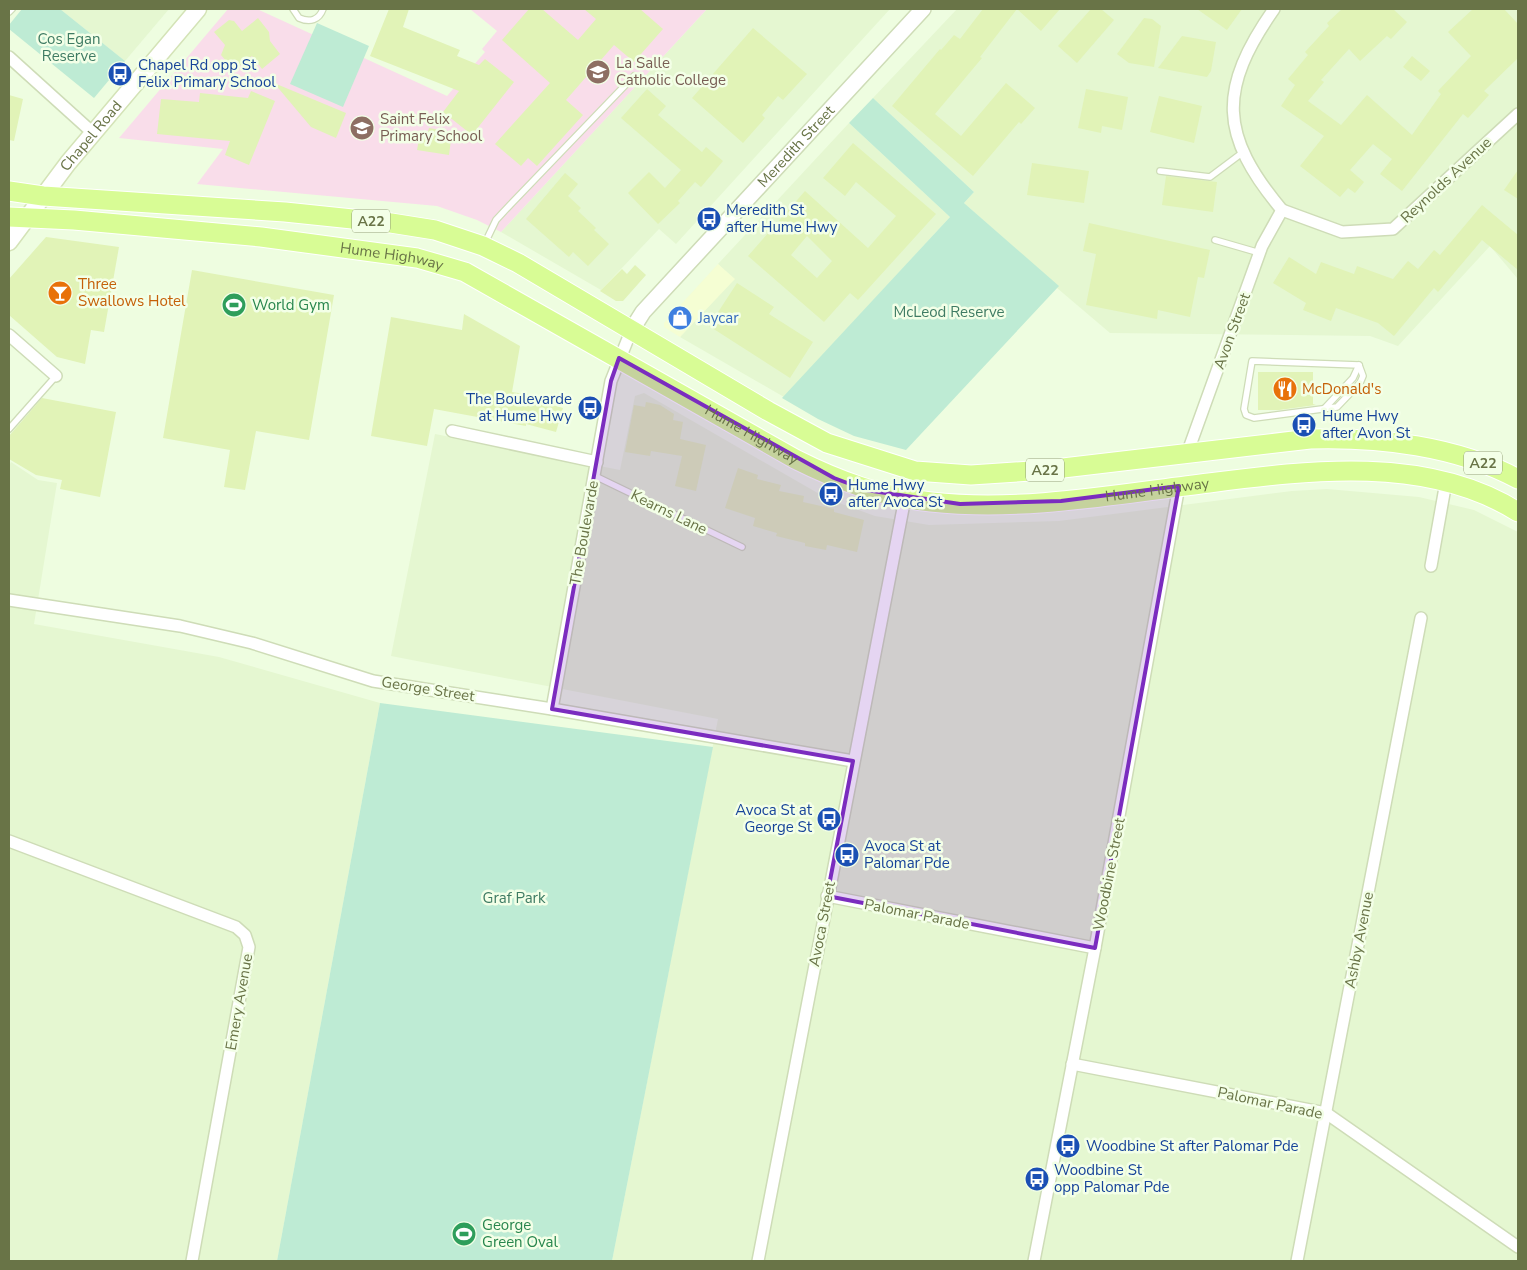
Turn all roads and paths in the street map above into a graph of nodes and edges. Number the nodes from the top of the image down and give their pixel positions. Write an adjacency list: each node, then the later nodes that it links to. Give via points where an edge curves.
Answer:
1 (12, 9): 7 (lane)
2 (198, 9): 11 (main road, Chapel Road)
3 (293, 9): 4 (lane, via 299,18 308,21 317,18)
4 (323, 9)
5 (923, 9): 23 (street, Meredith Street, via 643,312)
6 (1274, 9): 12 (street, via 1256,35 1236,81 1233,118)
7 (9, 12)
8 (9, 57): 11 (street)
9 (634, 76): 20 (lane, via 496,220)
10 (1518, 114): 16 (street, Reynolds Avenue, via 1393,229 1342,232)
11 (93, 133): 15 (main road, Chapel Road)
12 (1242, 153): 13 (lane, via 1210,177); 16 (street, via 1258,182)
13 (1160, 171)
14 (9, 191): 15 (highway, Hume Highway / A22)
15 (43, 196): 17 (main road, Chapel Road); 20 (highway, Hume Highway / A22, via 339,217 435,230)
16 (1282, 210): 21 (street, Avon Street)
17 (17, 218): 19 (main road, Chapel Road); 22 (highway, Hume Highway / A22, via 271,238 417,258)
18 (1215, 240): 21 (lane)
19 (9, 242)
20 (483, 246): 22 (highway); 23 (highway, Hume Highway / A22, via 518,263)
21 (1260, 253): 30 (street, Avon Street)
22 (470, 274): 25 (highway, Hume Highway / A22)
23 (631, 331): 25 (street, The Boulevarde); 30 (highway, Hume Highway / A22, via 828,443 915,471 971,475)
24 (9, 335): 26 (street)
25 (619, 358): 31 (street, The Boulevarde, via 611,381); 36 (highway, Hume Highway / A22, via 795,459 866,490)
26 (56, 376): 28 (lane)
27 (1324, 409): 27 (lane, via 1279,413 1271,417 1246,415 1244,409 1252,361 1359,365 1364,376 1360,383 1338,407)
28 (9, 429)
29 (452, 431): 31 (street)
30 (1187, 454): 33 (highway, Hume Highway / A22, via 1333,438 1446,452 1482,462)
31 (597, 462): 32 (street, The Boulevarde)
32 (595, 476): 38 (lane, Kearns Lane); 42 (street, The Boulevarde)
33 (1518, 479)
34 (1446, 482): 35 (highway, Hume Highway / A22, via 1368,472 1314,471); 37 (highway, Hume Highway / A22, via 1502,502); 39 (street)
35 (1180, 486): 36 (highway, Hume Highway / A22, via 1061,501 960,504); 46 (street, Woodbine Street)
36 (905, 498): 43 (street, Avoca Street)
37 (1518, 512)
38 (742, 547)
39 (1431, 566)
40 (9, 600): 42 (street, George Street, via 189,628 252,643 373,681)
41 (1422, 618): 48 (street, Ashby Avenue)
42 (552, 708): 43 (street, George Street)
43 (852, 761): 45 (street, Avoca Street)
44 (9, 841): 50 (street, Emery Avenue, via 236,927 245,935 249,947)
45 (827, 896): 46 (street, Palomar Parade); 51 (street, Avoca Street)
46 (1095, 948): 47 (street, Woodbine Street)
47 (1072, 1064): 48 (street, Palomar Parade); 52 (street, Woodbine Street)
48 (1326, 1113): 49 (street, Palomar Parade); 53 (street, Ashby Avenue)
49 (1518, 1247)
50 (192, 1261)
51 (758, 1261)
52 (1034, 1261)
53 (1297, 1261)

